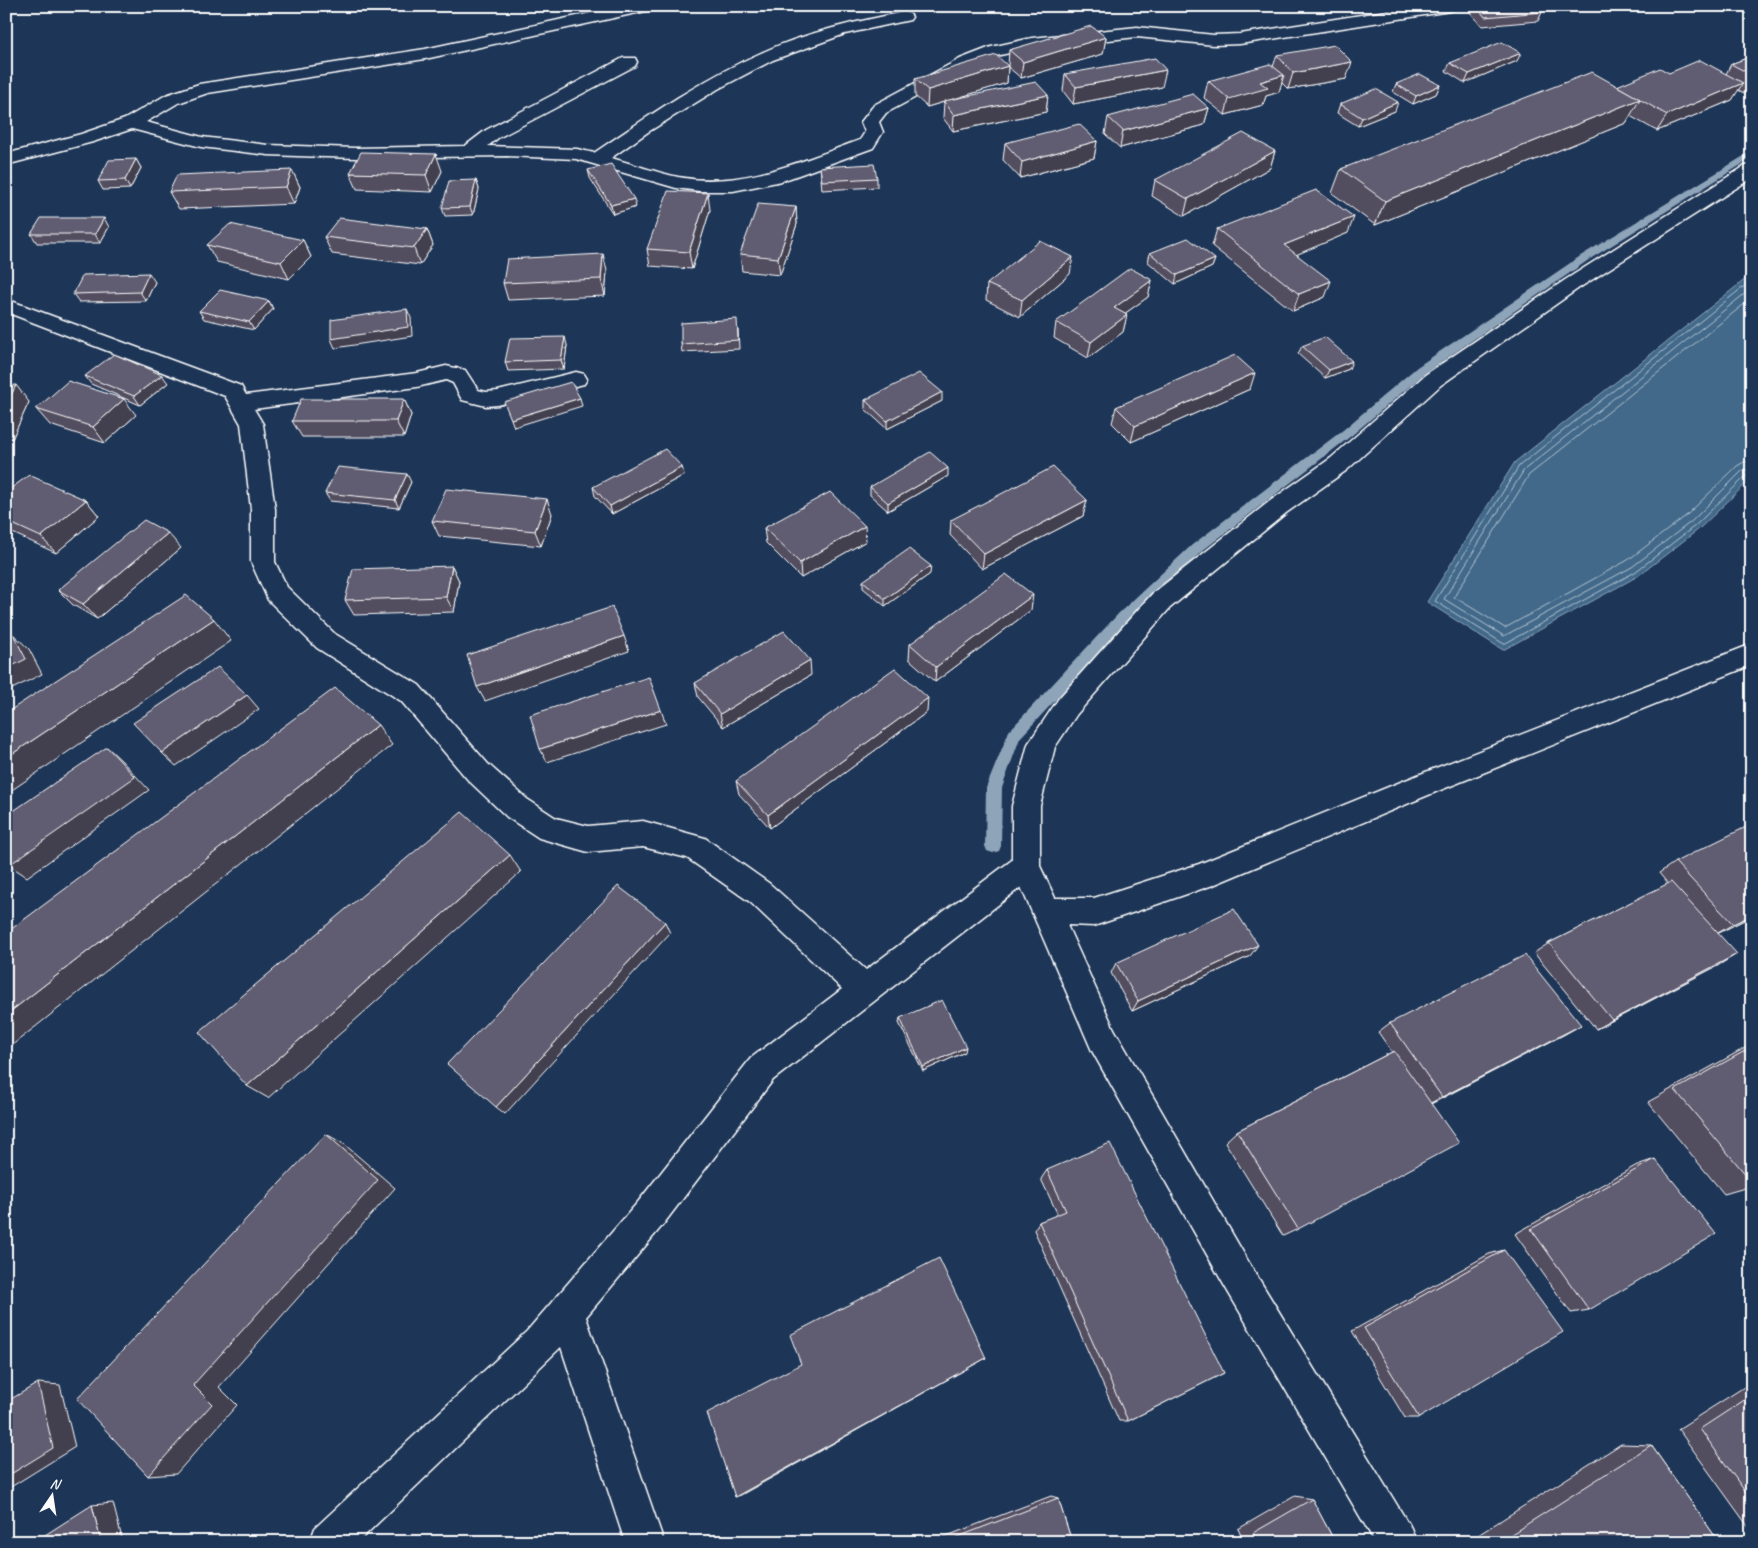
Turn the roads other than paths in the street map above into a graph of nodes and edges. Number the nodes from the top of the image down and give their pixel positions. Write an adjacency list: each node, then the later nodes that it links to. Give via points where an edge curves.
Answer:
1 (646, 6): 5 (street, via 425,54 205,88 172,99)
2 (1450, 6): 8 (street, via 1240,39 1214,40 1136,32 1032,43 991,52 880,109 870,122 874,132 866,144 775,177 734,185 676,182)
3 (904, 17): 8 (street, via 841,30 767,56 704,90)
4 (629, 62): 6 (street, via 492,134)
5 (131, 124): 6 (street, via 201,142 268,150 355,153); 7 (street)
6 (470, 151): 8 (street, via 578,154)
7 (6, 160)
8 (596, 160)
9 (1752, 170): 14 (street, via 1572,284 1433,380 1339,464 1278,507 1161,601 1068,706 1042,744 1026,806)
10 (6, 305): 12 (street, via 233,391)
11 (576, 379): 12 (street, via 486,399 470,395 456,374 447,373 340,391)
12 (239, 403): 16 (street, via 252,424 264,509 263,562 278,593 326,641 410,693 478,772 517,808 549,829 588,839 643,834 695,847 760,893)
13 (1752, 654): 15 (street, via 1203,876 1094,912)
14 (1026, 866): 15 (street); 16 (street)
15 (1047, 911): 20 (street, via 1103,1040 1236,1273)
16 (864, 989): 17 (street, via 762,1069 650,1214)
17 (567, 1312): 18 (street, via 540,1344); 19 (street)
18 (329, 1542)
19 (645, 1542)
20 (1397, 1542)

